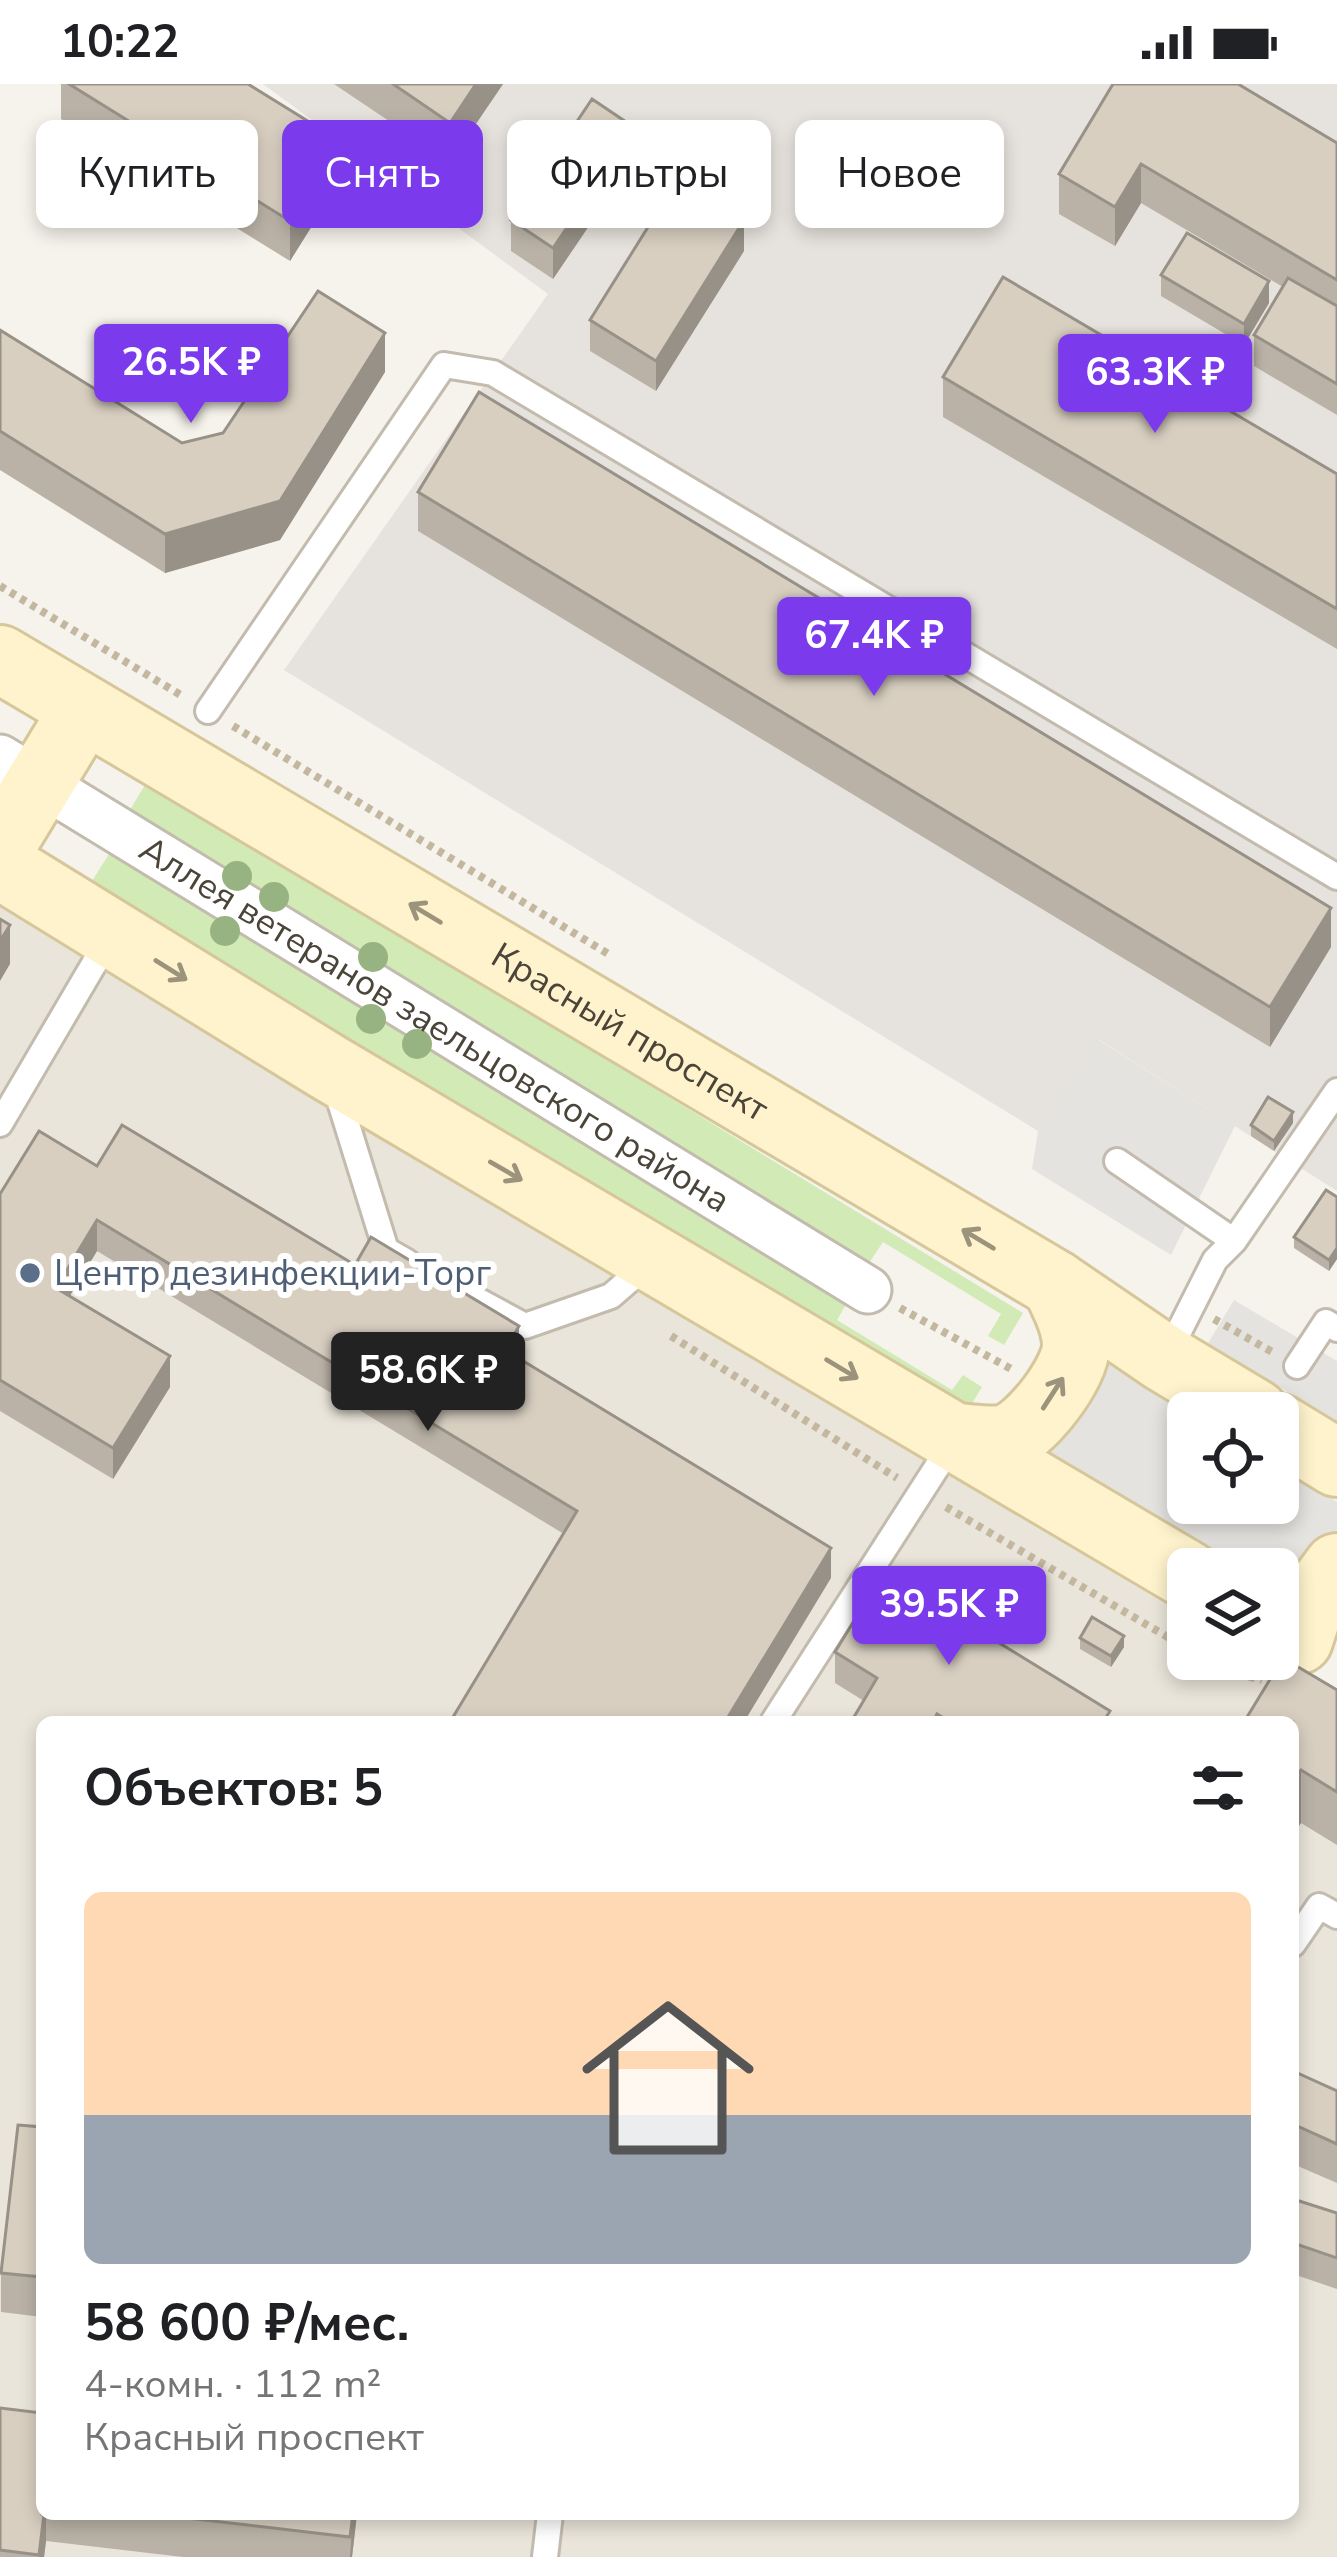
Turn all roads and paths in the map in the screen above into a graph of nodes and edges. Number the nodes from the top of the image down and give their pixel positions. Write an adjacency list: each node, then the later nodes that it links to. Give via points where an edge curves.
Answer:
1 (0, 659): 2 (main road, Красный проспект)
2 (83, 711): 4 (main road); 15 (main road, Красный проспект, one-way to 2)
3 (208, 711): 7 (lane, via 444,365 493,373)
4 (19, 770): 5 (main road); 16 (street, Аллея ветеранов заельцовского района)
5 (0, 848)
6 (0, 865): 8 (main road)
7 (1337, 877)
8 (112, 934): 9 (main road, one-way to 9); 11 (lane)
9 (328, 1067): 14 (main road, one-way to 14); 14 (lane, via 386,1250 525,1326 611,1296)
10 (1337, 1091): 13 (lane)
11 (0, 1124)
12 (1117, 1161): 13 (lane)
13 (1234, 1241): 18 (lane, via 1215,1260)
14 (656, 1258): 23 (main road, one-way to 23)
15 (1055, 1284): 18 (main road, Красный проспект); 21 (main road, via 1077,1350)
16 (868, 1290): 21 (path)
17 (1337, 1329): 20 (lane, via 1326,1322)
18 (1165, 1359): 19 (main road, Красный проспект)
19 (1251, 1392)
20 (1283, 1392)
21 (1055, 1394): 23 (main road, via 1007,1439)
22 (1299, 1424): 24 (main road, Красный проспект)
23 (956, 1437): 25 (main road); 28 (lane)
24 (1337, 1462)
25 (1167, 1563)
26 (1337, 1567): 27 (main road, via 1312,1601)
27 (1305, 1644)
28 (777, 1716)
29 (1337, 1916): 30 (lane, via 1319,1906)
30 (1299, 1935)
31 (549, 2520): 32 (lane)
32 (545, 2557)

